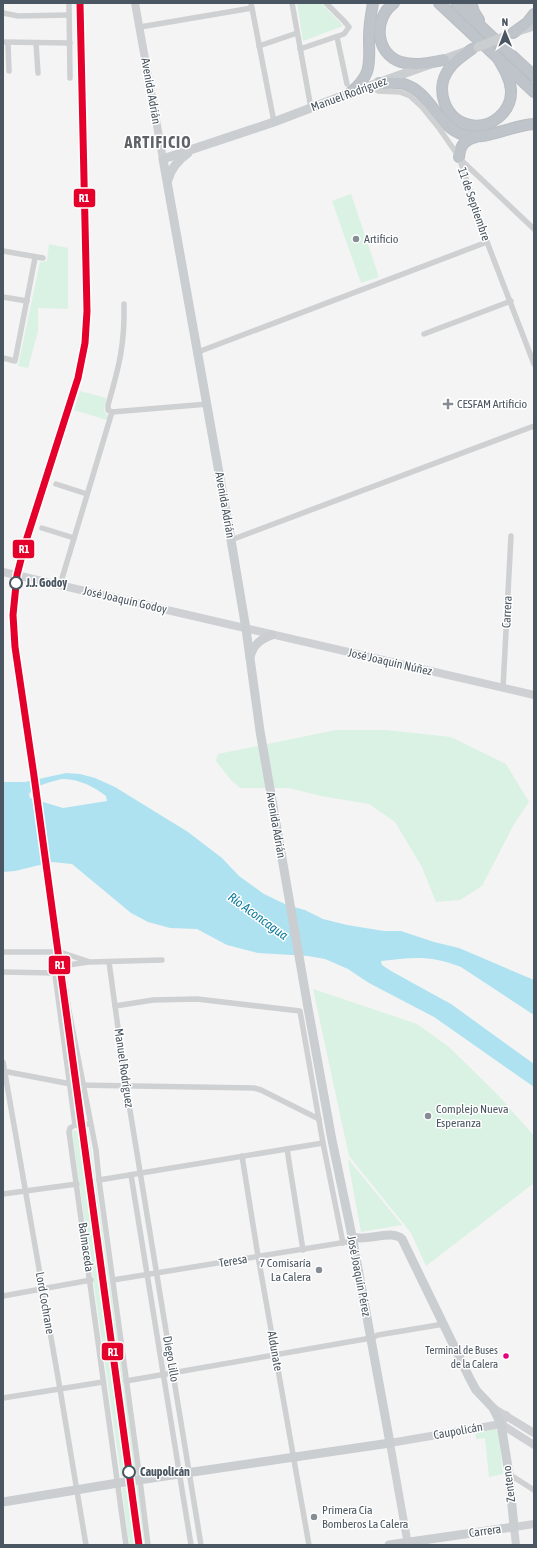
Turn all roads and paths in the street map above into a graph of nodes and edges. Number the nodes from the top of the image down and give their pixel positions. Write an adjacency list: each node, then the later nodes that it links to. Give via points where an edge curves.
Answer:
1 (68, 3): 14 (street)
2 (135, 3): 17 (street, Avenida Adrián)
3 (292, 3): 18 (street)
4 (326, 3): 21 (street, via 349,27 344,34)
5 (374, 3): 35 (highway, via 369,32 369,68 363,81)
6 (394, 3): 29 (highway, via 384,13 379,27 380,40 388,54 407,64)
7 (432, 3): 15 (highway)
8 (439, 3): 15 (highway)
9 (456, 3): 19 (highway)
10 (471, 3): 19 (highway, via 477,18)
11 (251, 6): 17 (street); 25 (street)
12 (6, 14): 14 (street)
13 (534, 14): 20 (highway)
14 (69, 15): 22 (street)
15 (454, 17): 28 (highway)
16 (534, 26): 20 (main road, Manuel Rodríguez)
17 (140, 27): 43 (street, Avenida Adrián)
18 (298, 33): 25 (street); 27 (street)
19 (488, 33): 32 (highway)
20 (509, 35): 26 (main road, Manuel Rodríguez, bridge)
21 (337, 37): 27 (street); 35 (street)
22 (70, 42): 24 (street); 33 (street)
23 (6, 43): 24 (street); 30 (street)
24 (36, 43): 31 (street)
25 (259, 46): 38 (street)
26 (475, 48): 28 (highway, via 449,68 442,85 446,108 455,118 467,124 481,125 490,122 500,116 506,108 511,95 510,86); 29 (main road, Manuel Rodríguez)
27 (300, 49): 37 (street)
28 (497, 57): 36 (highway)
29 (444, 60): 34 (main road, Manuel Rodríguez)
30 (9, 71)
31 (38, 73)
32 (534, 76)
33 (70, 78)
34 (375, 84): 35 (main road, Manuel Rodríguez); 40 (highway, via 398,83 413,88 450,128 464,135); 42 (street, 11 de Septiembre, via 378,91 400,92 410,96 439,128)
35 (348, 88): 37 (main road, Manuel Rodríguez)
36 (534, 92)
37 (311, 108): 38 (main road, Manuel Rodríguez)
38 (274, 122): 41 (main road, Manuel Rodríguez)
39 (534, 124): 40 (highway)
40 (478, 136): 42 (highway, via 464,142)
41 (197, 147): 43 (main road, Manuel Rodríguez); 44 (main road, via 176,162 169,176)
42 (458, 157): 45 (street); 46 (street, 11 de Septiembre)
43 (163, 159): 44 (main road, Avenida Adrián)
44 (168, 186): 55 (main road, Avenida Adrián)
45 (534, 229)
46 (487, 242): 52 (street, 11 de Septiembre); 55 (street)
47 (3, 251): 48 (street)
48 (35, 258): 49 (street); 51 (street)
49 (43, 258)
50 (3, 297): 51 (street)
51 (26, 301): 56 (street, via 15,361)
52 (511, 302): 54 (street); 57 (street, 11 de Septiembre)
53 (124, 304): 59 (street, via 122,352 107,406)
54 (424, 334)
55 (198, 352): 58 (main road, Avenida Adrián)
56 (3, 358)
57 (534, 364)
58 (208, 404): 59 (street); 66 (main road, Avenida Adrián)
59 (112, 412): 62 (street)
60 (534, 426): 66 (street)
61 (56, 484): 62 (street)
62 (87, 494): 65 (street)
63 (42, 528): 65 (street)
64 (511, 536): 72 (street, Carrera)
65 (74, 538): 68 (street)
66 (231, 540): 69 (main road, Avenida Adrián)
67 (3, 572): 68 (street, José Joaquín Godoy)
68 (60, 585): 69 (street, José Joaquín Godoy)
69 (246, 629): 70 (street, José Joaquín Núñez); 71 (main road, Avenida Adrián)
70 (272, 635): 71 (main road, via 258,642); 72 (street, José Joaquín Núñez)
71 (250, 657): 84 (main road, Avenida Adrián)
72 (503, 688): 73 (street, José Joaquín Núñez)
73 (534, 696)
74 (3, 952): 75 (street)
75 (52, 952): 76 (street); 82 (street, Balmaceda)
76 (60, 952): 78 (street); 80 (street, Balmaceda)
77 (162, 960): 79 (street)
78 (90, 962): 79 (street); 80 (street)
79 (109, 962): 83 (street, Manuel Rodríguez)
80 (62, 966): 88 (street, Balmaceda)
81 (3, 972): 82 (street)
82 (54, 973): 87 (street, Balmaceda)
83 (115, 1006): 84 (street, via 153,1000 197,999); 89 (street, Manuel Rodríguez)
84 (304, 1009): 90 (street, José Joaquín Pérez); 102 (main road, José Joaquín Pérez)
85 (3, 1062): 86 (street, Lord Cochrane)
86 (4, 1072): 87 (street); 100 (street, Lord Cochrane)
87 (70, 1084): 88 (street); 92 (street, Balmaceda)
88 (82, 1085): 89 (street); 91 (street, Balmaceda)
89 (126, 1086): 90 (street, via 254,1088); 96 (street, Manuel Rodríguez)
90 (319, 1119): 93 (street, José Joaquín Pérez)
91 (90, 1124): 92 (street); 98 (street, Balmaceda)
92 (75, 1125): 99 (street, Balmaceda, via 70,1128 70,1132)
93 (323, 1143): 94 (street); 103 (street, José Joaquín Pérez)
94 (287, 1149): 95 (street); 104 (street)
95 (242, 1156): 96 (street); 105 (street, Aldunate)
96 (140, 1173): 97 (street); 106 (street, Diego Lillo)
97 (131, 1175): 98 (street); 107 (street, Diego Lillo)
98 (99, 1180): 109 (street, Balmaceda)
99 (77, 1184): 100 (street); 108 (street, Balmaceda)
100 (26, 1190): 101 (street); 110 (street, Lord Cochrane)
101 (3, 1194)
102 (356, 1239): 103 (street, Teresa); 112 (main road, Teresa, via 399,1236); 113 (main road, José Joaquín Pérez, via 356,1258)
103 (342, 1244): 104 (street, Teresa)
104 (303, 1250): 105 (street, Teresa)
105 (258, 1256): 106 (street, Teresa); 114 (street, Aldunate)
106 (156, 1273): 107 (street, Teresa); 115 (street, Diego Lillo)
107 (147, 1275): 109 (street, Teresa); 116 (street, Diego Lillo)
108 (91, 1280): 110 (street); 118 (street, Balmaceda)
109 (113, 1280): 117 (street, Balmaceda)
110 (42, 1289): 111 (street); 119 (street, Lord Cochrane)
111 (3, 1296)
112 (444, 1324): 113 (street); 121 (main road, via 476,1390)
113 (371, 1338): 114 (street); 125 (main road, José Joaquín Pérez)
114 (275, 1355): 115 (street); 127 (street, Aldunate)
115 (173, 1373): 116 (street); 128 (street, Diego Lillo)
116 (163, 1374): 117 (street); 129 (street, Diego Lillo)
117 (126, 1381): 131 (street, Balmaceda)
118 (103, 1382): 119 (street); 132 (street, Balmaceda)
119 (60, 1389): 120 (street); 133 (street, Lord Cochrane)
120 (3, 1398)
121 (494, 1408): 122 (street); 123 (main road, Zenteno)
122 (506, 1415): 123 (street); 124 (street)
123 (501, 1424): 125 (street, Caupolicán); 126 (street); 130 (main road, Zenteno)
124 (534, 1433)
125 (390, 1443): 127 (main road, Caupolicán); 138 (street, José Joaquín Pérez)
126 (534, 1445)
127 (293, 1457): 128 (main road, Caupolicán); 144 (street, Aldunate)
128 (189, 1472): 129 (main road, Caupolicán); 143 (street, Diego Lillo)
129 (179, 1474): 131 (main road, Caupolicán); 142 (street, Diego Lillo)
130 (509, 1474): 134 (street); 137 (main road, Zenteno)
131 (140, 1480): 132 (main road, Caupolicán); 141 (street, Balmaceda)
132 (118, 1483): 133 (main road, Caupolicán); 140 (street, Balmaceda)
133 (76, 1490): 135 (main road, Caupolicán); 139 (street, Lord Cochrane)
134 (534, 1490)
135 (3, 1502)
136 (534, 1524): 137 (street, Carrera)
137 (514, 1527): 138 (main road, Carrera); 146 (street, Zenteno)
138 (407, 1544): 145 (main road, Carrera)
139 (86, 1545)
140 (126, 1545)
141 (148, 1545)
142 (190, 1545)
143 (201, 1545)
144 (308, 1545)
145 (389, 1545)
146 (516, 1545)

